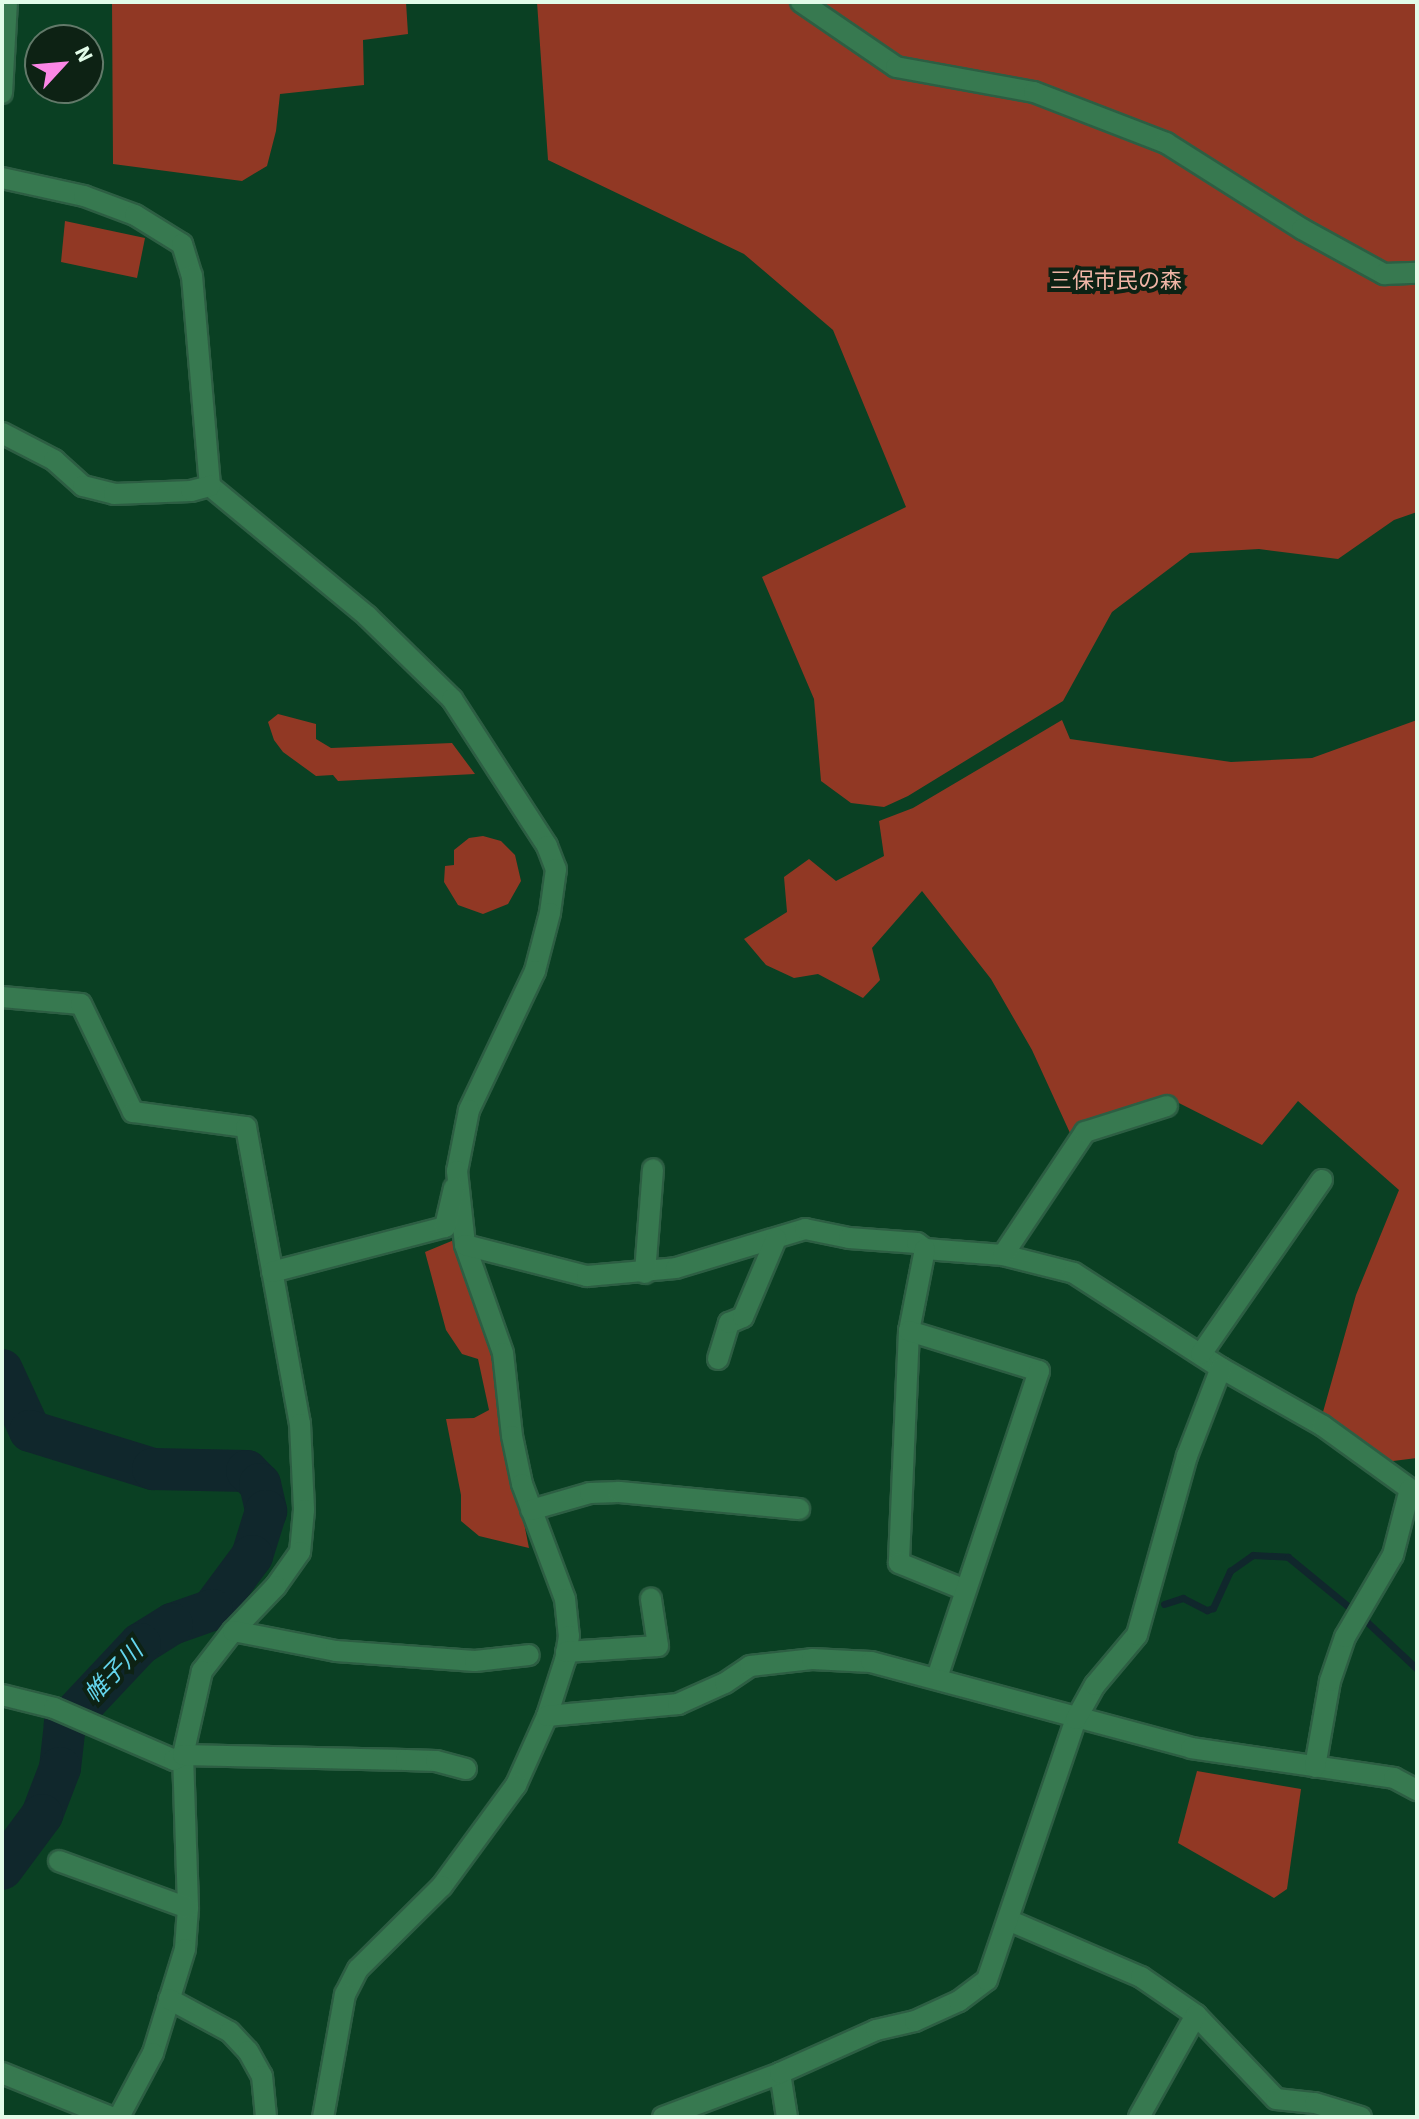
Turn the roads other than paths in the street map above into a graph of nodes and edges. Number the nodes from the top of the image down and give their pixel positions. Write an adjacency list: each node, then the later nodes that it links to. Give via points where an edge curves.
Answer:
1 (7, 2): 3 (street)
2 (801, 2): 5 (street, via 896,67 1034,92 1166,143 1384,274)
3 (2, 93)
4 (2, 178): 7 (street, via 84,196 122,210 182,244 192,276)
5 (1417, 273)
6 (2, 433): 7 (street, via 54,460 83,486 114,494)
7 (210, 486): 12 (street, via 367,616 452,699 547,846 556,869 535,971 469,1110)
8 (2, 997): 17 (street, via 81,1004 133,1112 246,1127)
9 (1167, 1106): 16 (street, via 1085,1132)
10 (653, 1169): 18 (street)
11 (1322, 1180): 20 (street)
12 (458, 1185): 14 (street); 17 (street, via 451,1190 445,1227)
13 (776, 1239): 15 (street, via 805,1229 917,1243); 18 (street); 21 (street, via 743,1317 729,1323)
14 (465, 1245): 18 (street, via 587,1276); 25 (street, via 503,1353 512,1436)
15 (925, 1249): 16 (street); 19 (street)
16 (1003, 1255): 20 (street, via 1074,1273)
17 (272, 1272): 28 (street, via 300,1424 300,1552)
18 (645, 1273)
19 (909, 1331): 26 (street, via 899,1563); 26 (street, via 1039,1371)
20 (1201, 1354): 22 (street)
21 (718, 1359)
22 (1221, 1368): 23 (street, via 1323,1426); 34 (street, via 1187,1456 1137,1635 1095,1685)
23 (1414, 1491): 36 (street, via 1393,1555 1345,1637 1330,1681)
24 (799, 1509): 25 (street, via 619,1492 590,1493)
25 (531, 1510): 29 (street, via 565,1599)
26 (965, 1590): 31 (street)
27 (651, 1599): 29 (street, via 658,1646)
28 (233, 1631): 30 (street, via 336,1651 475,1661); 35 (street, via 202,1671)
29 (566, 1652): 33 (street)
30 (529, 1655)
31 (937, 1677): 33 (street, via 871,1662 812,1659 750,1666 678,1704); 34 (street)
32 (2, 1695): 35 (street, via 54,1708 174,1760)
33 (547, 1716): 49 (street, via 516,1785 442,1886 358,1969 345,1994)
34 (1076, 1719): 36 (street, via 1191,1748); 41 (street)
35 (183, 1755): 37 (street, via 436,1761); 40 (street)
36 (1315, 1767): 38 (street, via 1394,1778)
37 (466, 1769)
38 (1417, 1790)
39 (59, 1861): 40 (street)
40 (188, 1908): 42 (street, via 185,1949)
41 (1008, 1920): 43 (street, via 1141,1977); 45 (street, via 987,1980 959,2001 915,2021 876,2030)
42 (169, 1999): 47 (street, via 153,2053); 48 (street, via 230,2032 248,2051 262,2076)
43 (1196, 2015): 52 (street); 53 (street, via 1276,2099 1315,2103)
44 (2, 2073): 46 (street)
45 (780, 2073): 50 (street); 51 (street)
46 (111, 2117)
47 (119, 2117)
48 (266, 2117)
49 (323, 2117)
50 (663, 2117)
51 (787, 2117)
52 (1139, 2117)
53 (1361, 2117)

